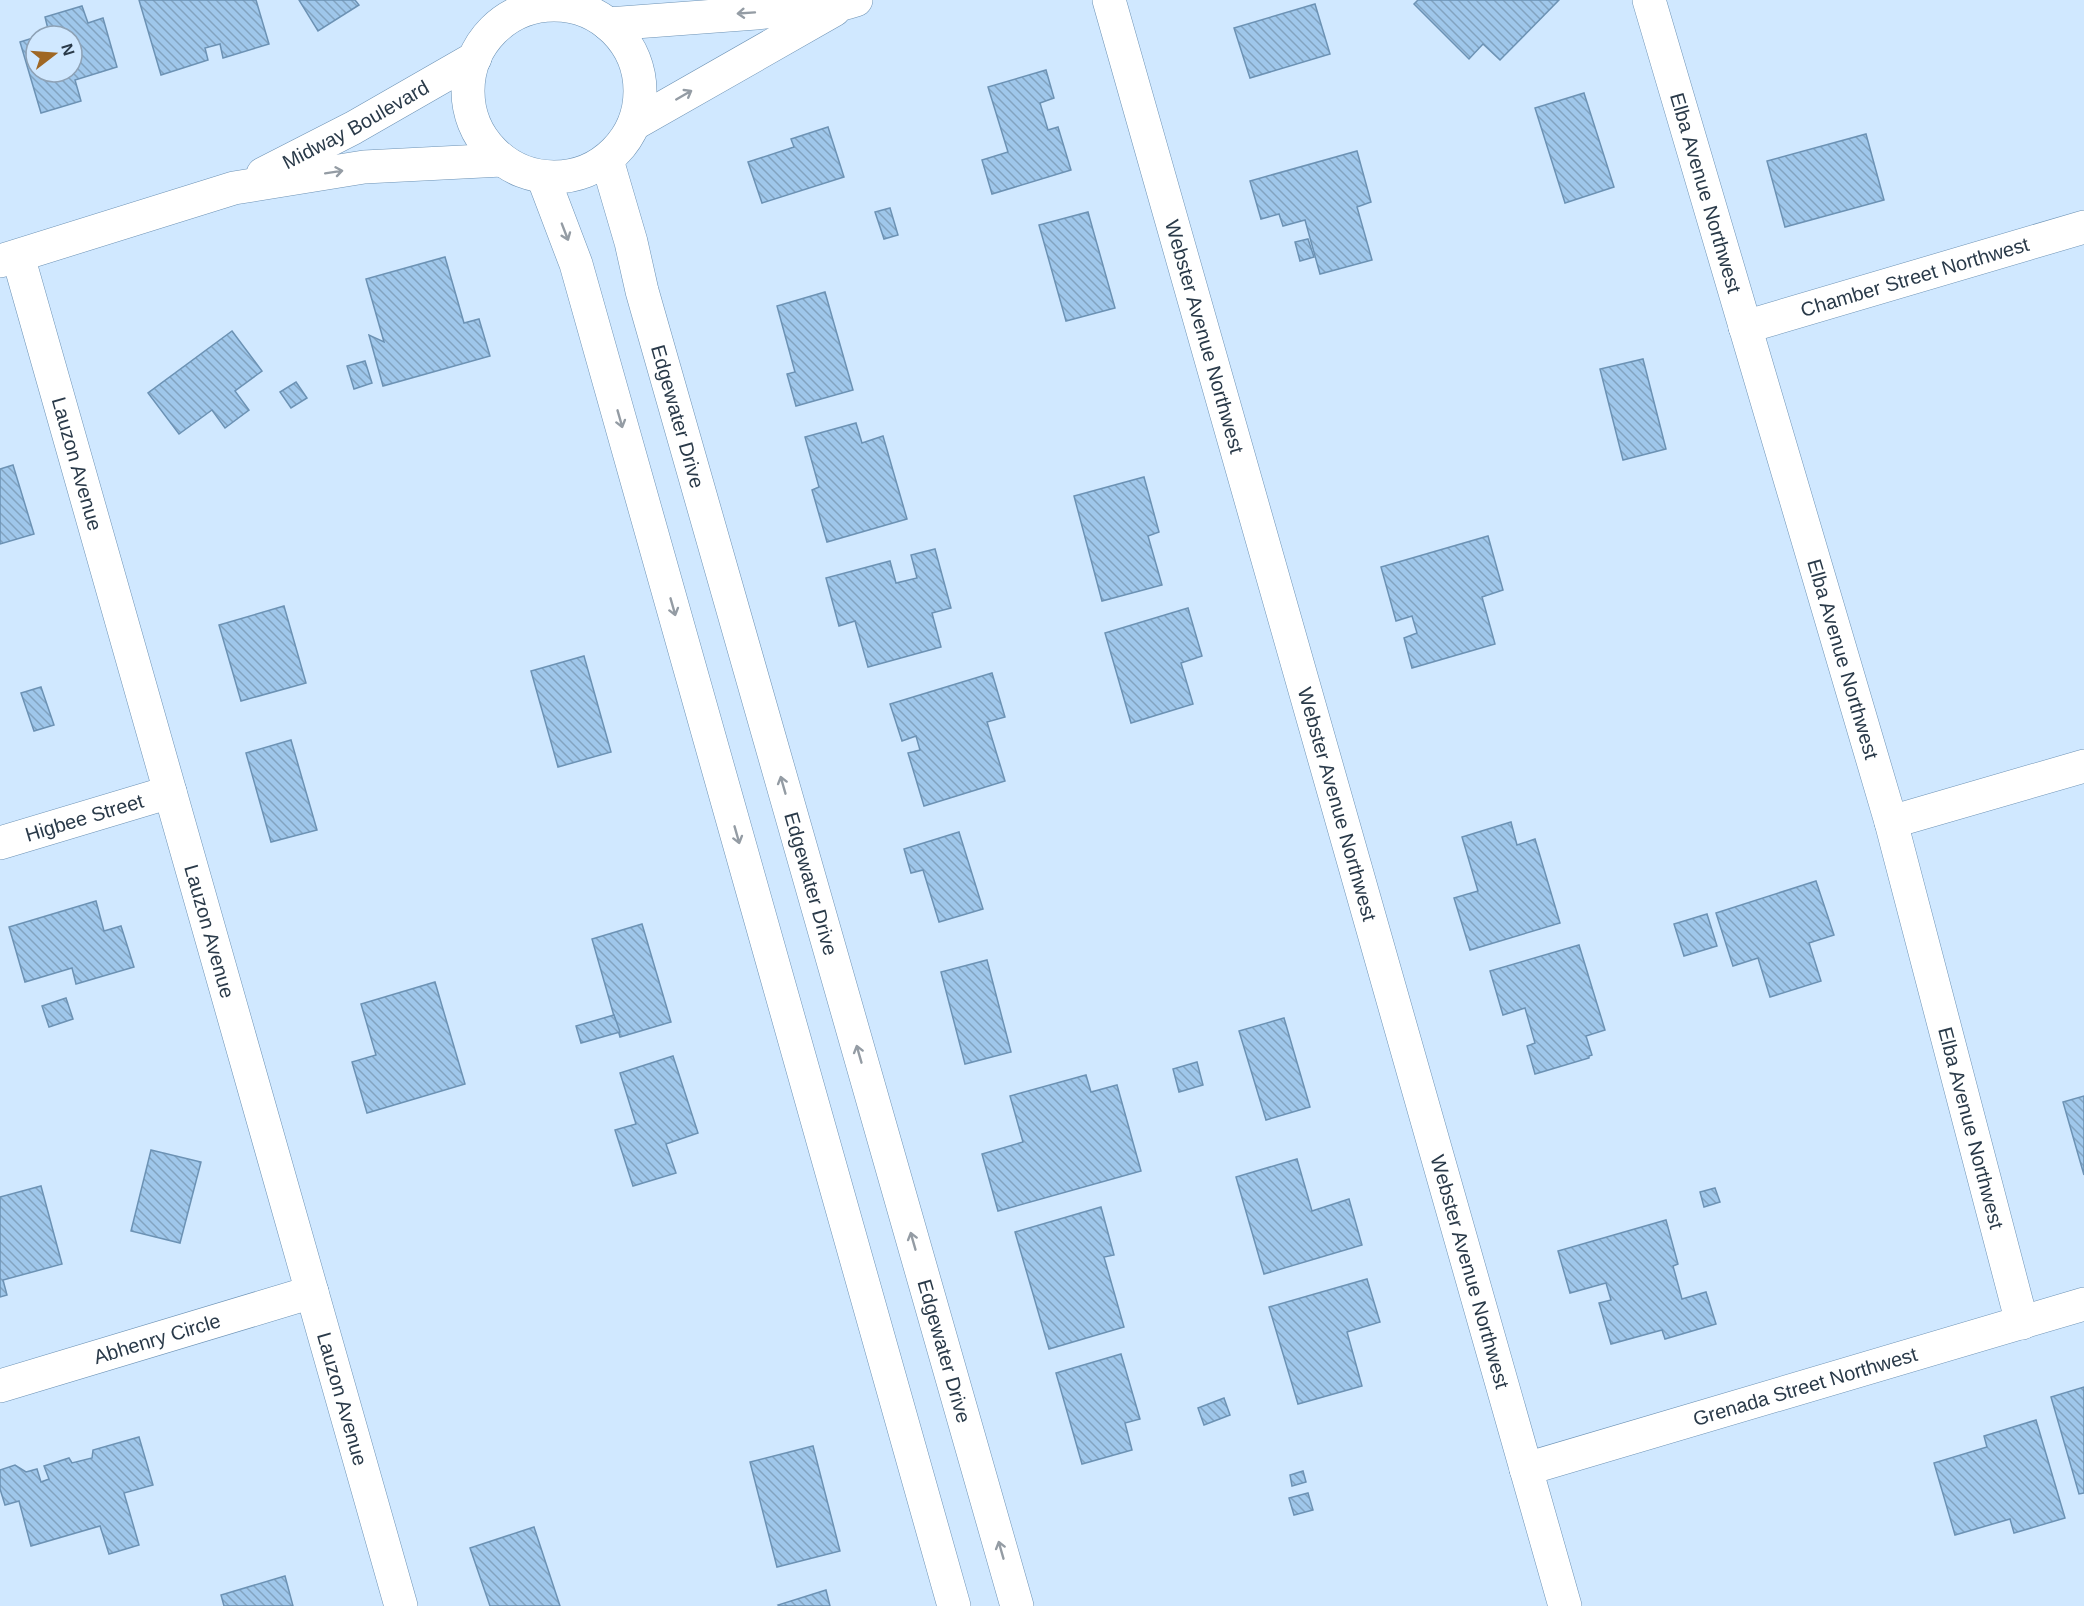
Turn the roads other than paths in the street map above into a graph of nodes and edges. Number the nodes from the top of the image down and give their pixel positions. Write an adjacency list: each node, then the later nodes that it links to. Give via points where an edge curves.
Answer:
1 (486, 0): 6 (street)
2 (1109, 0): 23 (street, Webster Avenue Northwest)
3 (1649, 0): 14 (street, Elba Avenue Northwest)
4 (851, 1): 5 (street, one-way to 5, via 756,13); 7 (street, one-way to 4)
5 (592, 12): 6 (street, via 566,5 521,12 501,23); 7 (street, via 623,39 634,58 640,80 640,103)
6 (480, 49): 8 (street, via 469,80 469,103 486,144); 11 (street, Midway Boulevard, via 353,128)
7 (634, 124): 9 (street, via 623,144)
8 (502, 160): 10 (street); 11 (street, Midway Boulevard, one-way to 8, via 364,166)
9 (607, 160): 10 (street, via 587,172); 26 (street, Edgewater Drive, one-way to 9)
10 (543, 177): 25 (street, one-way to 25, via 576,264)
11 (234, 188): 13 (street, Midway Boulevard)
12 (2084, 227): 14 (street, Chamber Street Northwest)
13 (9, 259): 16 (street, Lauzon Avenue)
14 (1745, 327): 17 (street, Elba Avenue Northwest)
15 (2084, 766): 17 (street)
16 (170, 792): 18 (street, Higbee Street); 19 (street, Lauzon Avenue)
17 (1891, 822): 21 (street, Elba Avenue Northwest)
18 (0, 843)
19 (312, 1292): 22 (street, Abhenry Circle); 24 (street, Lauzon Avenue)
20 (2084, 1304): 21 (street, Grenada Street Northwest)
21 (2022, 1323): 23 (street, Grenada Street Northwest)
22 (0, 1386)
23 (1526, 1469): 27 (street, Webster Avenue Northwest)
24 (401, 1606)
25 (954, 1606)
26 (1017, 1606)
27 (1565, 1606)

